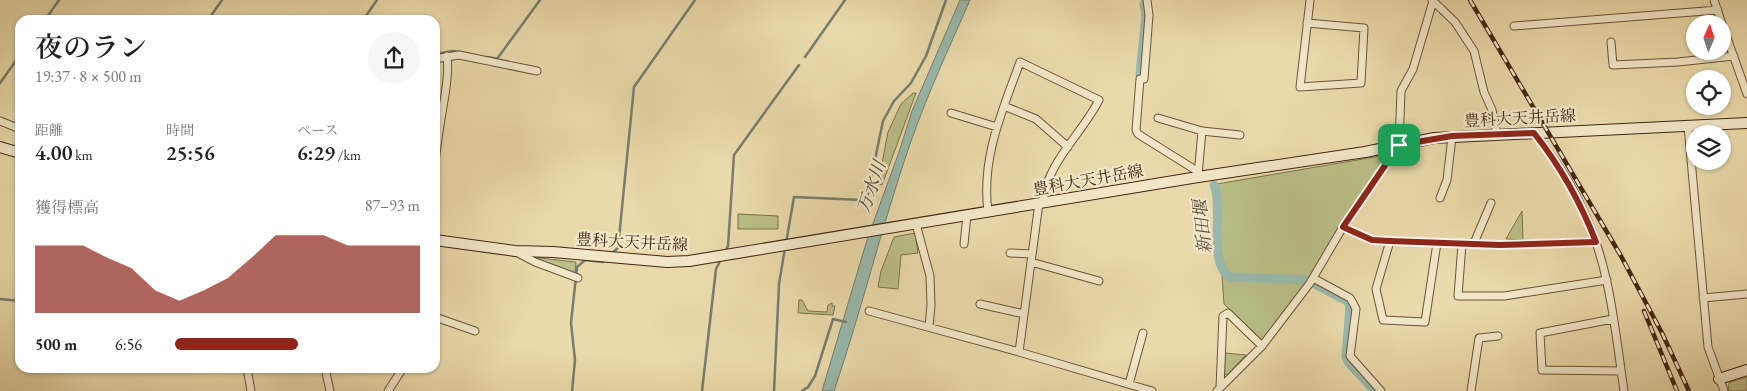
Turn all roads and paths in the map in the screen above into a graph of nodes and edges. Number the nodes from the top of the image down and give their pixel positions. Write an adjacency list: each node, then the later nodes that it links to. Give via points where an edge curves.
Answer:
1 (1147, 0): 36 (street, via 1144,79 1140,79 1136,130)
2 (1310, 0): 7 (street)
3 (1714, 0): 5 (street)
4 (1432, 1): 28 (street, via 1455,22 1474,51); 31 (street, via 1413,69 1401,91)
5 (1718, 10): 6 (street); 8 (street)
6 (1719, 15)
7 (1307, 23): 7 (street, via 1364,28 1361,83 1300,87)
8 (1514, 26)
9 (1611, 42): 12 (street, via 1613,65)
10 (1731, 48): 12 (street)
11 (447, 56): 13 (street); 14 (street, via 459,55); 19 (street)
12 (1734, 56): 15 (street)
13 (440, 57)
14 (537, 71)
15 (1747, 94)
16 (1004, 106): 25 (street); 33 (street, via 1036,119); 33 (street, via 1020,62 1099,100)
17 (951, 113): 25 (street)
18 (1158, 118): 26 (street)
19 (440, 121)
20 (0, 122): 24 (street)
21 (1747, 123): 22 (main road, 豊科大天井岳線)
22 (1708, 125)
23 (1686, 126): 27 (main road, 豊科大天井岳線)
24 (15, 127)
25 (997, 127): 40 (street, via 990,148 986,192)
26 (1202, 131): 29 (street); 36 (street)
27 (1534, 133): 28 (main road, 豊科大天井岳線); 46 (street, via 1560,168 1583,209)
28 (1497, 134): 30 (main road, 豊科大天井岳線)
29 (1240, 135)
30 (1452, 136): 31 (main road, 豊科大天井岳線); 37 (street, via 1447,180)
31 (1399, 145): 36 (main road, 豊科大天井岳線); 43 (street)
32 (0, 147): 34 (main road)
33 (1068, 147): 38 (street, via 1059,159)
34 (15, 152)
35 (1692, 170): 59 (street)
36 (1198, 174): 38 (main road, 豊科大天井岳線)
37 (1440, 198)
38 (1041, 203): 40 (main road, 豊科大天井岳線); 53 (street)
39 (1491, 203): 48 (street)
40 (988, 212): 41 (main road, 豊科大天井岳線)
41 (967, 215): 42 (main road, 豊科大天井岳線); 49 (street)
42 (916, 224): 51 (main road, 豊科大天井岳線, via 689,261); 65 (street, via 930,276 932,305)
43 (1343, 227): 45 (street, via 1372,240); 55 (street)
44 (440, 241): 51 (main road, 豊科大天井岳線)
45 (1390, 241): 47 (street); 47 (street, via 1376,289 1383,320 1425,322)
46 (1596, 242): 48 (street); 56 (street)
47 (1437, 243): 50 (street)
48 (1474, 243): 50 (street)
49 (964, 244)
50 (1462, 244): 56 (street, via 1458,296 1504,296)
51 (515, 251): 54 (street)
52 (1010, 253): 53 (street)
53 (1032, 258): 57 (street); 62 (street)
54 (578, 278)
55 (1313, 278): 69 (street); 83 (street, via 1350,298 1356,309 1350,356)
56 (1607, 280): 64 (street)
57 (1099, 281)
58 (1747, 294): 59 (street)
59 (1703, 298): 76 (street, via 1708,347)
60 (980, 304): 62 (street)
61 (869, 311): 65 (street)
62 (1024, 314): 70 (street)
63 (440, 319): 66 (street)
64 (1613, 319): 72 (street); 72 (street, via 1540,333 1542,370)
65 (929, 327): 70 (street)
66 (475, 331)
67 (1143, 333): 77 (street)
68 (1498, 336): 84 (street, via 1479,338)
69 (1262, 346): 78 (street); 78 (street, via 1228,313 1223,316)
70 (1019, 352): 77 (street)
71 (1747, 370): 76 (main road)
72 (1621, 371): 85 (street)
73 (248, 373): 79 (street)
74 (325, 373): 80 (street)
75 (399, 373): 81 (street)
76 (1720, 379): 86 (street)
77 (1129, 384): 82 (street)
78 (1219, 390)
79 (251, 391)
80 (330, 391)
81 (388, 391)
82 (1152, 391)
83 (1381, 391)
84 (1471, 391)
85 (1624, 391)
86 (1724, 391)

